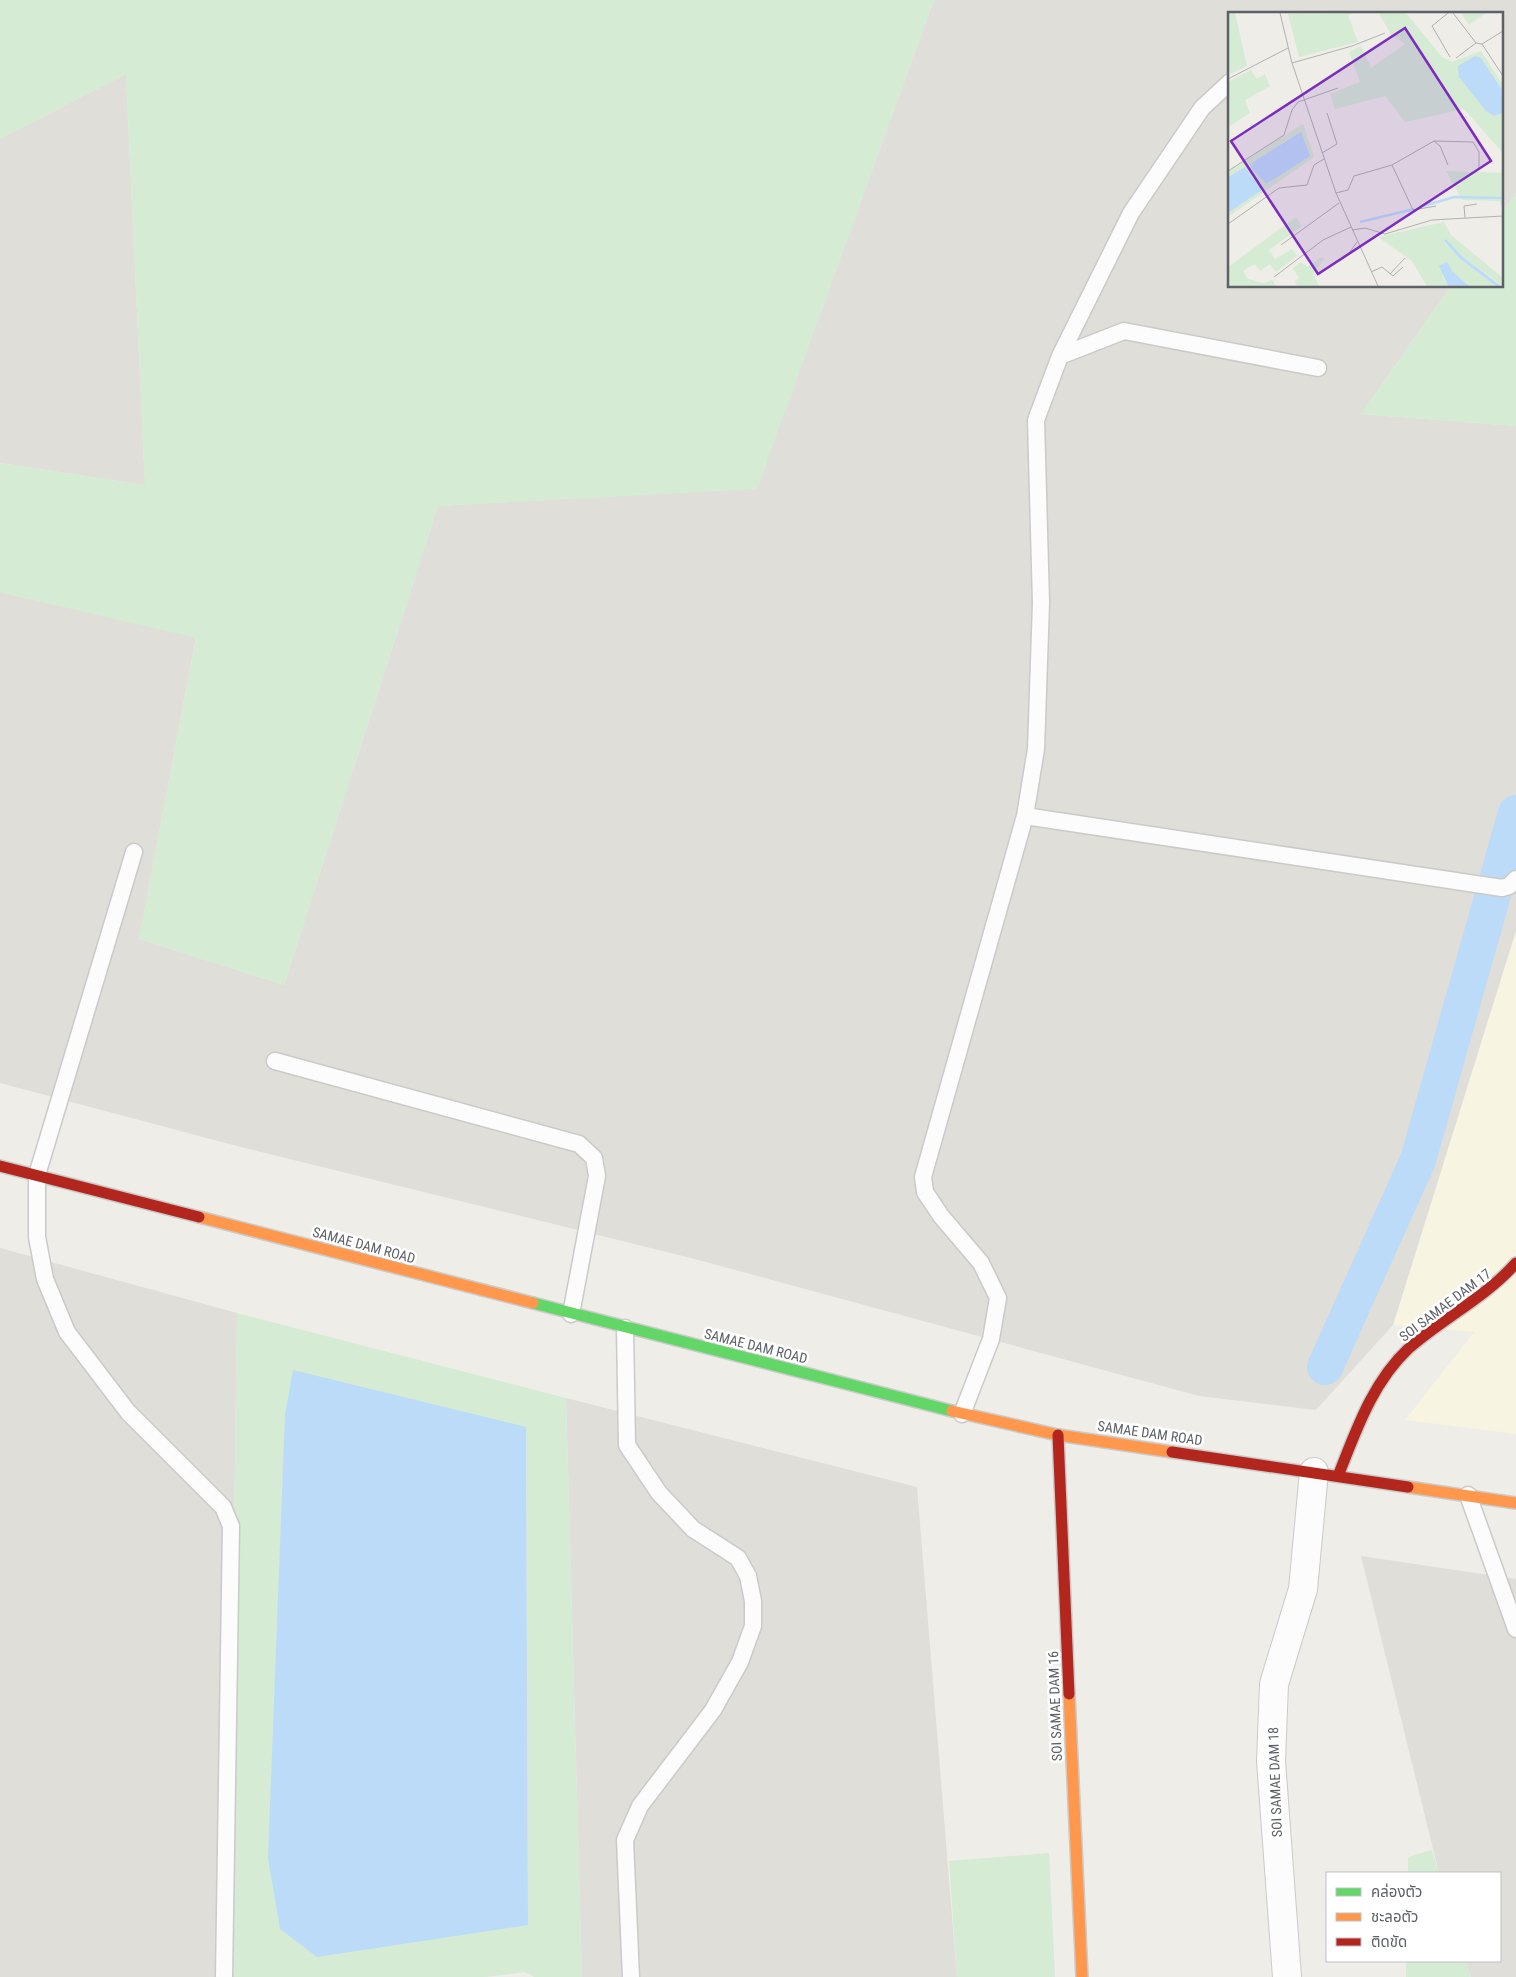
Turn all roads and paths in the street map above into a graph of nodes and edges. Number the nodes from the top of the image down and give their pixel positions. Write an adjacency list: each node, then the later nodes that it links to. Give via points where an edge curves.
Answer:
1 (1228, 84): 2 (lane, via 1202,108 1130,213)
2 (1060, 356): 3 (lane, via 1124,331); 4 (lane, via 1036,420 1040,613 1036,749)
3 (1318, 368)
4 (1025, 816): 6 (lane, via 1502,888); 13 (lane, via 923,1177 925,1192 940,1216 981,1263 998,1298 991,1339)
5 (134, 852): 9 (lane)
6 (1516, 879)
7 (276, 1061): 11 (lane, via 579,1144 594,1158 596,1176)
8 (0, 1166): 9 (street, SAMAE DAM ROAD)
9 (37, 1175): 11 (street, SAMAE DAM ROAD); 19 (lane, via 37,1237 45,1278 67,1332 128,1412 223,1507 231,1526)
10 (1516, 1263): 15 (street, SOI SAMAE DAM 17, via 1504,1279 1479,1300 1426,1335 1395,1363)
11 (571, 1314): 12 (street, SAMAE DAM ROAD)
12 (625, 1328): 13 (street, SAMAE DAM ROAD); 20 (lane, via 627,1444 659,1493 693,1529 738,1558 748,1576 753,1601 753,1626 740,1662 717,1702 640,1806 625,1840)
13 (962, 1414): 14 (street, SAMAE DAM ROAD)
14 (1058, 1435): 15 (street, SAMAE DAM ROAD); 21 (street, SOI SAMAE DAM 16)
15 (1326, 1474): 16 (street, SAMAE DAM ROAD); 22 (street, SOI SAMAE DAM 18, via 1303,1589 1274,1684 1271,1761)
16 (1468, 1495): 17 (street, SAMAE DAM ROAD); 18 (lane)
17 (1516, 1502)
18 (1516, 1630)
19 (224, 1977)
20 (631, 1977)
21 (1082, 1977)
22 (1287, 1977)

